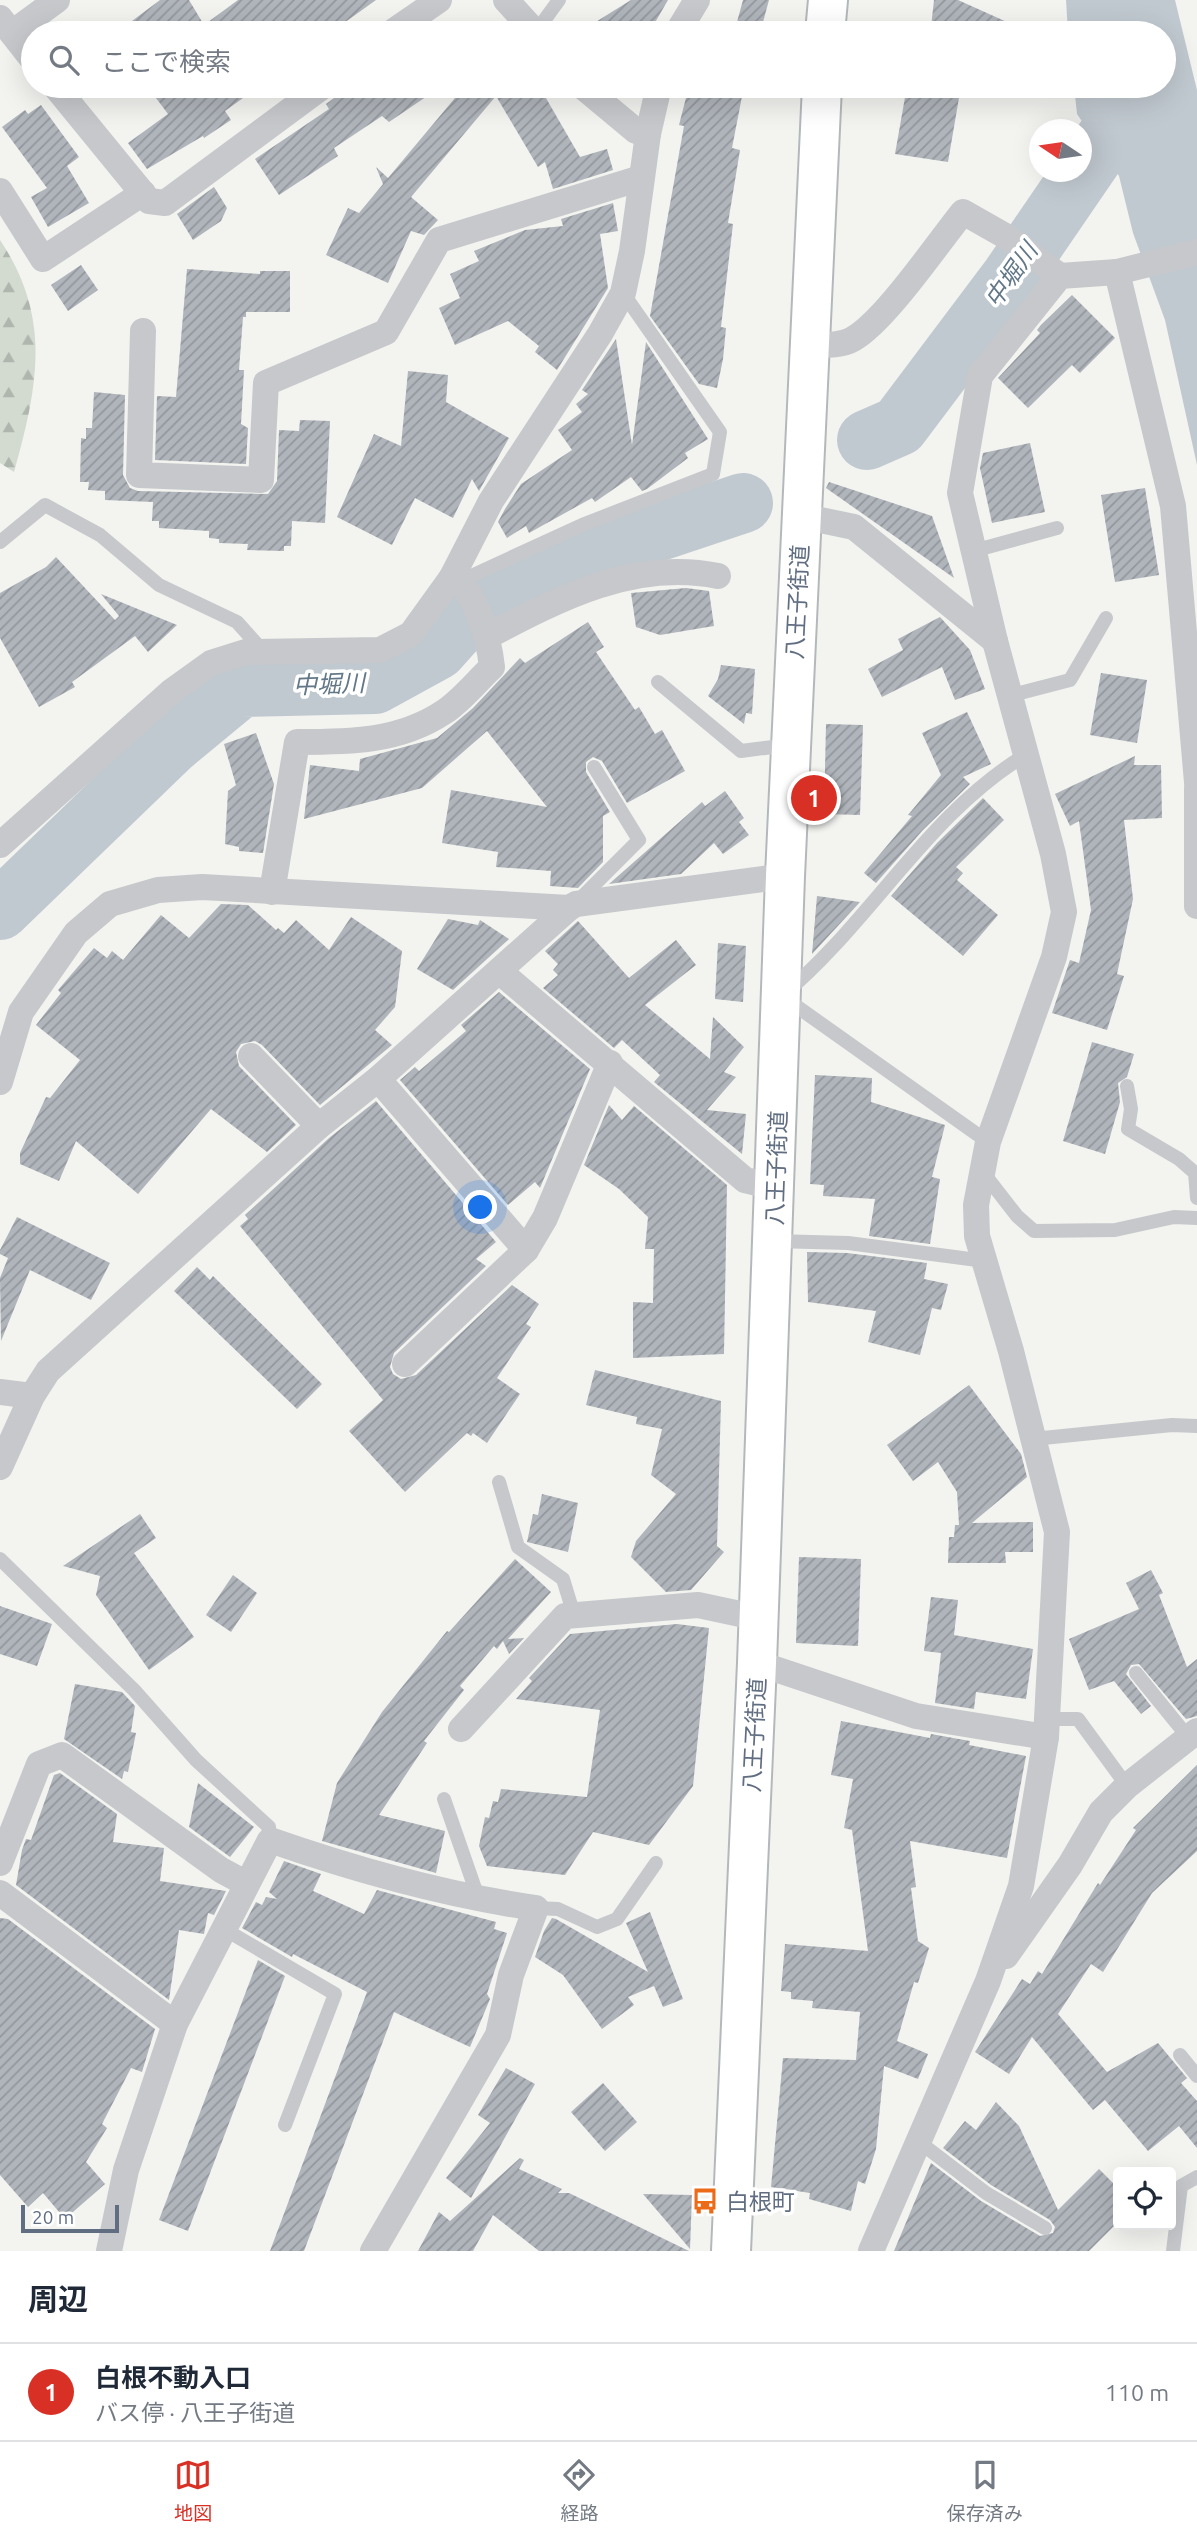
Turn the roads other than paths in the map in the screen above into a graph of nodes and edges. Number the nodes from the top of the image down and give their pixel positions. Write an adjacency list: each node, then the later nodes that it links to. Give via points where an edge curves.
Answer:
1 (57, 0): 12 (street)
2 (506, 0): 8 (street)
3 (559, 0): 9 (lane)
4 (697, 0): 10 (street)
5 (828, 0): 11 (highway)
6 (428, 2): 7 (street)
7 (405, 21)
8 (525, 21)
9 (544, 21)
10 (684, 21)
11 (826, 21)
12 (6, 26): 13 (street)
13 (21, 45)
14 (65, 98): 22 (street)
15 (300, 98): 22 (street, via 165,202 149,201)
16 (596, 98): 19 (street, via 635,131)
17 (656, 98): 19 (street)
18 (821, 98): 28 (highway, 八王子街道)
19 (648, 134): 20 (street)
20 (641, 178): 26 (street); 27 (street, via 439,240 386,332 266,383 261,480 139,475)
21 (0, 191): 22 (street, via 43,259)
22 (143, 193)
23 (1197, 251): 25 (street)
24 (1052, 270): 25 (street); 28 (street, via 962,212 884,311 853,340); 32 (street, via 980,376 960,493)
25 (1126, 270): 44 (street, via 1173,506)
26 (623, 293): 34 (street, via 491,501); 34 (lane, via 720,432 713,474)
27 (143, 331)
28 (810, 345): 29 (highway, 八王子街道)
29 (801, 516): 37 (street, via 853,527); 41 (highway, 八王子街道)
30 (1057, 528): 32 (lane)
31 (0, 542): 38 (lane, via 45,505 100,535 159,584 237,622)
32 (973, 551): 37 (street)
33 (718, 576): 36 (street, via 647,571 555,600)
34 (461, 579): 36 (street); 38 (street, via 411,634 380,650)
35 (1106, 618): 40 (lane, via 1070,680)
36 (488, 636): 48 (street, via 492,667 446,711 409,732 356,742 297,742)
37 (995, 641): 40 (street)
38 (264, 652): 46 (street, via 246,652 211,663 172,691)
39 (658, 682): 41 (lane, via 741,751)
40 (1012, 695): 42 (street)
41 (791, 744): 47 (highway, 八王子街道)
42 (1027, 754): 52 (lane, via 975,789 856,924); 59 (street, via 1065,912 1054,957)
43 (594, 767): 50 (lane, via 639,841)
44 (1197, 782)
45 (1197, 788): 49 (street)
46 (0, 845)
47 (785, 876): 50 (street); 52 (highway, 八王子街道)
48 (272, 892): 50 (street); 56 (street, via 202,887 158,890 110,904 76,933 34,992 22,1012)
49 (1197, 905)
50 (572, 906): 51 (street)
51 (499, 971): 54 (street); 55 (street)
52 (782, 996): 59 (lane); 61 (highway, 八王子街道)
53 (251, 1056): 58 (street)
54 (610, 1063): 61 (street, via 745,1180); 65 (street, via 545,1218)
55 (378, 1079): 58 (street); 65 (street)
56 (0, 1082)
57 (1127, 1086): 62 (lane, via 1131,1109 1122,1126 1195,1173)
58 (318, 1126): 69 (street, via 48,1371)
59 (988, 1142): 60 (street)
60 (981, 1169): 63 (lane, via 1034,1231 1115,1230 1174,1217); 66 (street, via 977,1236)
61 (774, 1187): 64 (highway, 八王子街道)
62 (1197, 1198)
63 (1197, 1218)
64 (773, 1241): 66 (lane, via 848,1242); 76 (highway, 八王子街道)
65 (526, 1251): 67 (street)
66 (985, 1261): 71 (street)
67 (405, 1364)
68 (0, 1392): 69 (street)
69 (32, 1396): 72 (street)
70 (1197, 1426): 71 (lane)
71 (1034, 1439): 79 (street, via 1057,1532)
72 (0, 1468)
73 (499, 1482): 75 (lane, via 518,1547 563,1579)
74 (0, 1559): 84 (lane, via 134,1690 196,1760 269,1827)
75 (574, 1615): 76 (street, via 698,1605); 80 (street, via 565,1616)
76 (759, 1618): 77 (highway, 八王子街道)
77 (757, 1663): 79 (street, via 916,1716); 102 (highway, 八王子街道)
78 (1136, 1673): 81 (lane)
79 (1046, 1728): 82 (lane, via 1078,1719); 92 (street, via 1021,1886)
80 (461, 1729)
81 (1193, 1734): 82 (street)
82 (1127, 1786): 92 (street, via 1101,1812 1070,1865)
83 (444, 1799): 89 (lane)
84 (270, 1840): 87 (street); 89 (street, via 339,1865)
85 (0, 1863): 87 (street, via 39,1764 62,1755)
86 (656, 1863): 90 (lane, via 617,1919 597,1927 558,1909)
87 (245, 1883): 91 (street)
88 (0, 1894): 93 (street)
89 (480, 1900): 90 (street)
90 (536, 1908): 101 (street, via 511,1975 498,2035)
91 (224, 1930): 93 (street); 96 (lane, via 335,1994)
92 (988, 1980): 97 (street)
93 (175, 2024): 100 (street, via 126,2170)
94 (1180, 2055): 95 (lane)
95 (1197, 2076)
96 (285, 2125)
97 (918, 2141): 99 (lane, via 986,2193); 103 (street)
98 (1197, 2177): 104 (lane, via 1181,2186)
99 (1045, 2228)
100 (109, 2251)
101 (373, 2251)
102 (731, 2251)
103 (870, 2251)
104 (1173, 2251)

